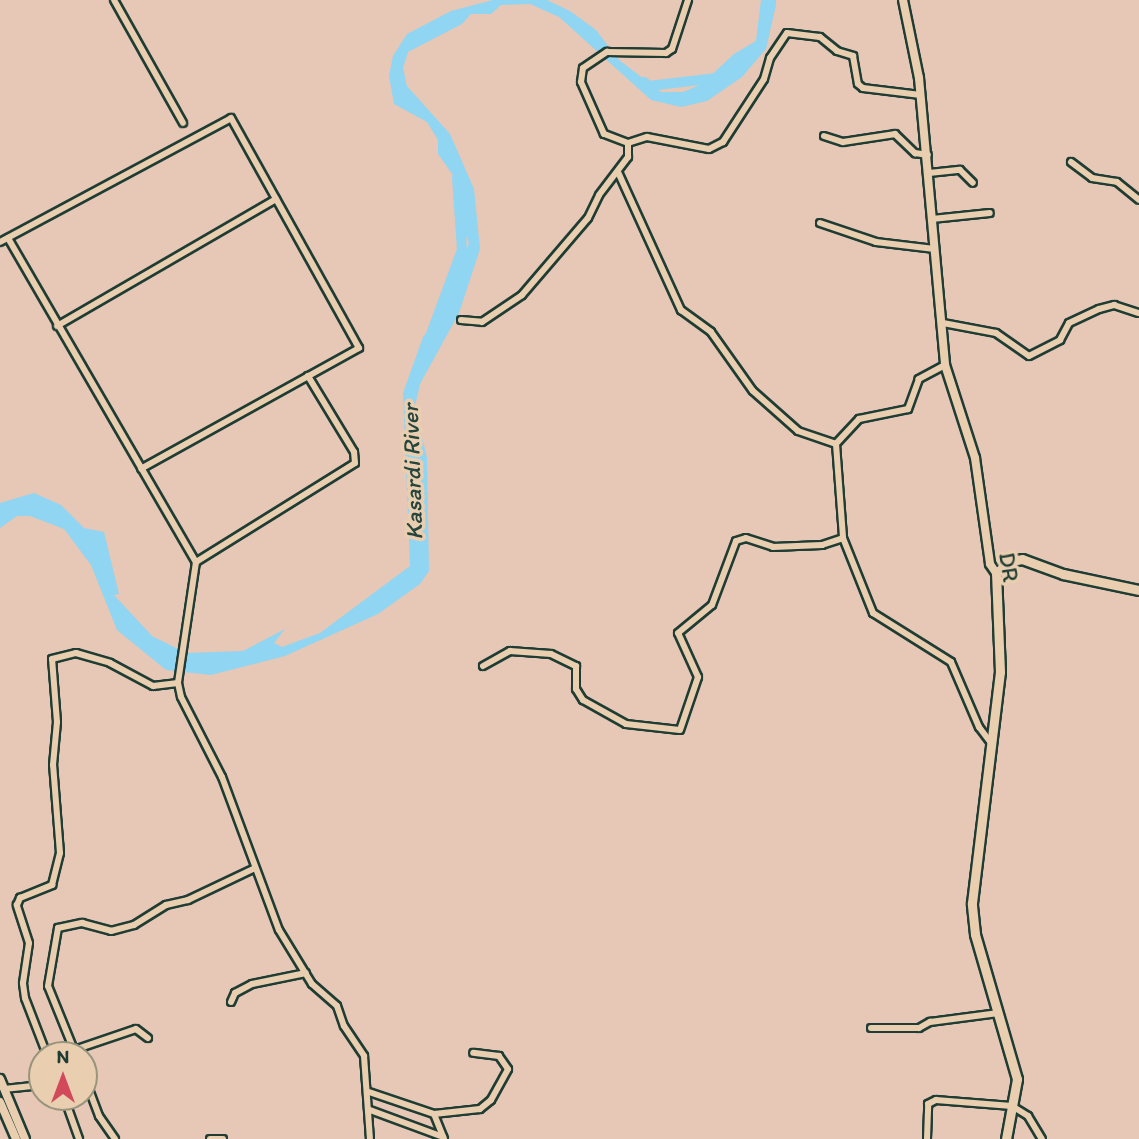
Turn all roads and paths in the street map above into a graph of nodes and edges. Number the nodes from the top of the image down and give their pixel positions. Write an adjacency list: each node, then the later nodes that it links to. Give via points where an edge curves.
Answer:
1 (114, 0): 5 (street)
2 (688, 0): 7 (street, via 672,49 666,53 607,52 583,68 581,82 598,124 604,134)
3 (903, 0): 4 (street, DR)
4 (921, 95): 7 (street, via 863,88 853,56 837,51 820,37 786,33 737,127 717,146 694,148 648,137); 8 (street, DR)
5 (183, 123)
6 (824, 136): 8 (street, via 843,142 895,134 915,153)
7 (628, 143): 10 (street, via 628,157)
8 (928, 155): 11 (street, DR)
9 (1071, 162): 14 (street, via 1092,178 1117,182)
10 (618, 172): 22 (street, via 588,218 522,295 482,322); 27 (street, via 681,310 711,332 753,391 799,431)
11 (929, 173): 12 (street, via 960,170); 16 (street, DR)
12 (973, 183)
13 (276, 199): 18 (street, via 231,118); 24 (street); 26 (street, via 359,348)
14 (1139, 200)
15 (990, 213): 16 (street)
16 (932, 219): 20 (street, DR)
17 (820, 223): 20 (street, via 876,242)
18 (8, 238): 19 (street); 24 (street)
19 (0, 243)
20 (935, 249): 23 (street, DR)
21 (1139, 313): 23 (street, via 1114,305 1099,309 1069,323 1062,339 1029,356 996,333)
22 (461, 320)
23 (943, 323): 25 (street, DR)
24 (57, 326): 28 (street)
25 (945, 365): 27 (street, via 919,379 908,409 859,419); 31 (street, DR, via 975,458 990,564)
26 (308, 376): 28 (street); 30 (street, via 354,452 355,463)
27 (836, 444): 29 (street)
28 (141, 469): 30 (street)
29 (843, 538): 33 (street, via 822,545 773,547 746,538 736,541 712,605 678,633 698,677 680,730 626,724 583,700 576,689 576,667 551,654 510,651); 35 (street, via 873,613 951,662 979,727)
30 (196, 562): 34 (street)
31 (996, 573): 32 (main road, via 1022,559 1063,574); 35 (main road, DR, via 1000,672)
32 (1139, 590)
33 (484, 667)
34 (179, 679): 36 (street, via 184,708 222,777); 42 (street, via 153,686 110,663 76,653 52,659 57,722 52,765 60,853 52,885 23,896 17,905 29,943 23,983)
35 (992, 744): 39 (main road, DR, via 972,904)
36 (255, 868): 37 (street, via 279,930); 43 (street, via 188,900 166,905 134,925 111,931 82,923 58,928 48,986)
37 (306, 973): 38 (street, via 252,984 235,993); 49 (street, via 320,994 337,1006 366,1063)
38 (231, 1002)
39 (998, 1013): 40 (street, via 930,1022 919,1028); 51 (main road, DR, via 1017,1079)
40 (871, 1028)
41 (148, 1038): 44 (street, via 136,1029)
42 (42, 1041)
43 (70, 1041)
44 (98, 1043)
45 (472, 1053): 55 (street, via 499,1056 507,1062 503,1083 481,1110)
46 (0, 1079): 48 (street)
47 (28, 1086): 48 (street)
48 (4, 1089): 58 (street)
49 (369, 1092): 52 (street); 55 (street)
50 (0, 1102): 57 (street)
51 (1012, 1106): 64 (street, via 930,1101); 65 (main road, DR); 66 (street, via 1028,1116)
52 (370, 1110): 56 (street); 63 (street)
53 (69, 1111): 59 (street)
54 (97, 1111): 60 (street)
55 (435, 1114): 56 (street)
56 (444, 1138)
57 (16, 1139)
58 (25, 1139)
59 (79, 1139)
60 (115, 1139)
61 (210, 1139): 62 (street)
62 (223, 1139)
63 (370, 1139)
64 (927, 1139)
65 (1006, 1139)
66 (1042, 1139)

